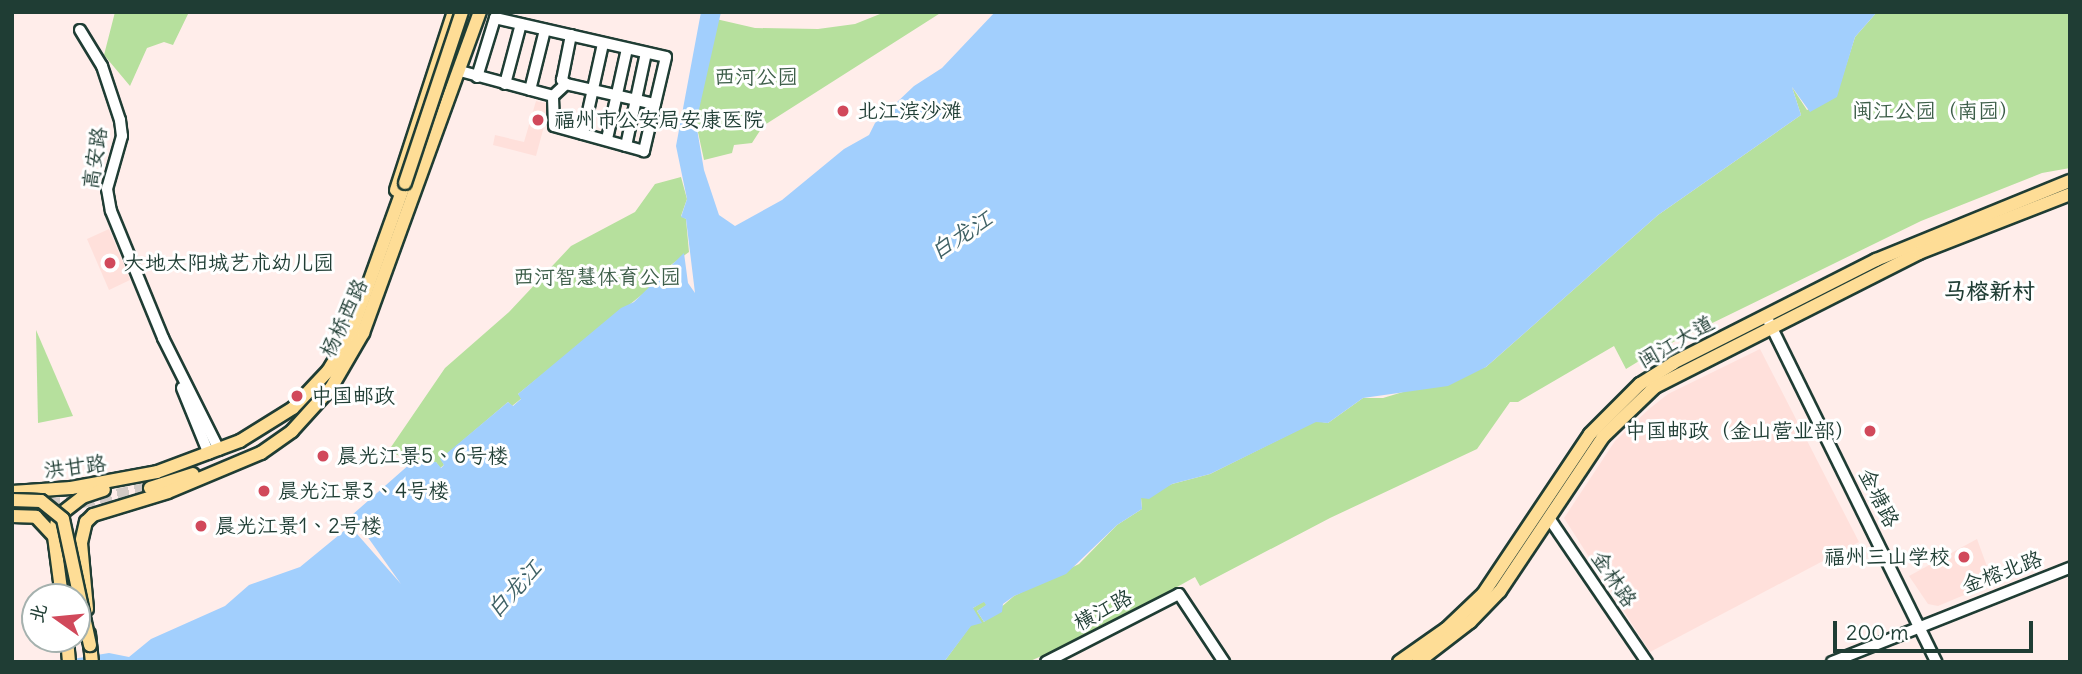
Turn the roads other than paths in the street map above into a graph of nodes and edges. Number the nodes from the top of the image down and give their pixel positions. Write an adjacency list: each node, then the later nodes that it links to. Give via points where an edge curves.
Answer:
1 (454, 12): 26 (main road)
2 (465, 12): 26 (main road, 杨桥西路, bridge)
3 (480, 12): 11 (main road, 杨桥西路)
4 (521, 24): 6 (street); 12 (street, via 495,18); 13 (street)
5 (80, 30): 29 (street, 高安路, via 102,66 120,120 122,136 107,200)
6 (545, 30): 7 (street); 16 (street)
7 (571, 35): 8 (street); 14 (street, via 562,80)
8 (603, 44): 9 (street); 15 (street)
9 (627, 49): 10 (street); 17 (street)
10 (646, 52): 19 (street); 20 (street, via 666,57)
11 (460, 71): 12 (street); 28 (main road, 杨桥西路, via 363,333 331,388)
12 (477, 76): 13 (street)
13 (505, 84): 16 (street)
14 (566, 84): 15 (street); 18 (street)
15 (593, 88): 17 (street); 21 (street)
16 (530, 90): 18 (street)
17 (616, 94): 19 (street); 22 (street)
18 (553, 96): 21 (street, via 554,126)
19 (636, 99): 20 (street); 23 (street)
20 (655, 104): 23 (street, via 645,151)
21 (583, 134): 22 (street)
22 (607, 139): 23 (street)
23 (626, 146)
24 (2070, 181): 27 (main road, 闽江大道, via 1933,234)
25 (2070, 194): 27 (main road, 闽江大道, via 1919,253)
26 (377, 261): 29 (main road, 杨桥西路, via 351,333 317,385 273,423)
27 (1768, 321): 36 (main road, 闽江大道, via 1671,377 1631,407 1598,443); 42 (street, 金塘路); 45 (main road, 闽江大道, via 1653,374 1610,410 1584,441 1483,594 1446,629)
28 (311, 409): 31 (main road, via 272,440 222,464); 41 (main road, 杨桥西路, bridge, via 280,441 233,468 93,515 80,542)
29 (214, 452): 30 (main road, 杨桥西路)
30 (142, 476): 33 (main road, 洪甘路); 37 (main road, via 82,497 58,516)
31 (150, 488)
32 (12, 492): 33 (main road, 洪甘路)
33 (32, 492): 35 (main road, via 38,502 36,511)
34 (12, 500): 40 (main road, bridge, via 40,501 63,519)
35 (18, 516): 37 (main road, via 41,520)
36 (1549, 519): 46 (main road, 闽江大道, via 1480,613); 47 (street, 金林路)
37 (54, 536): 39 (main road)
38 (2070, 568): 42 (street, 金榕北路)
39 (60, 583)
40 (77, 583)
41 (84, 583)
42 (1920, 623): 48 (street, 金榕北路); 49 (street, 金塘路)
43 (1046, 662): 44 (street, 横江路, via 1179,594)
44 (1224, 662)
45 (1399, 662)
46 (1418, 662)
47 (1647, 662)
48 (1832, 662)
49 (1936, 662)

